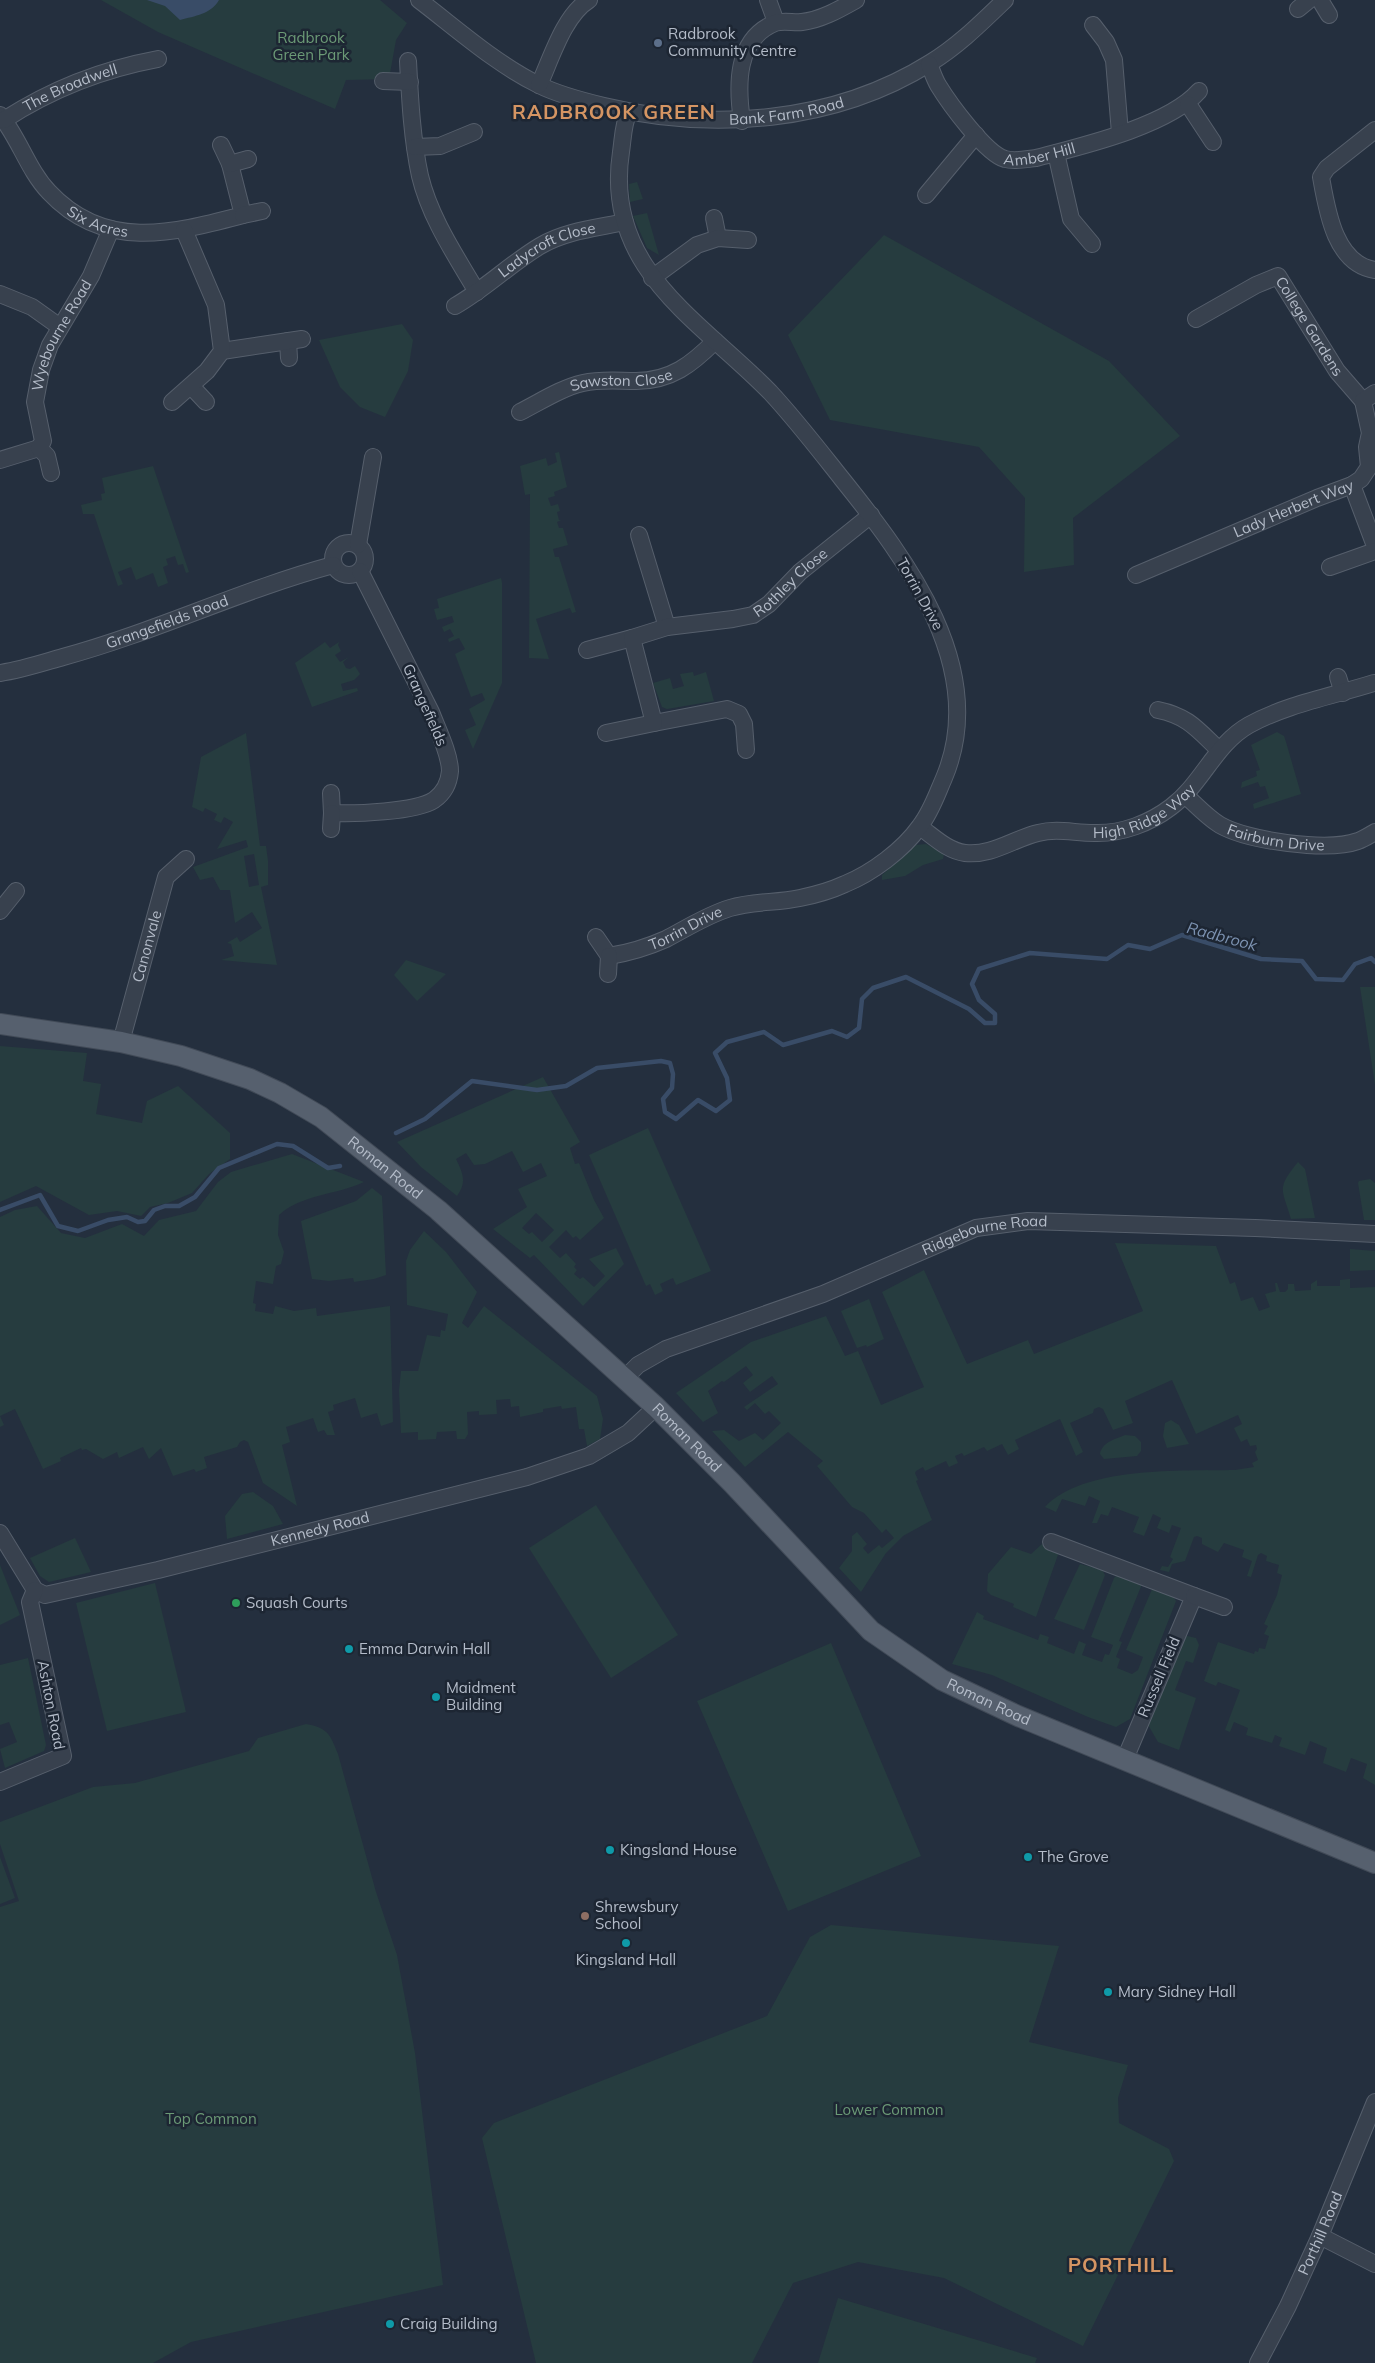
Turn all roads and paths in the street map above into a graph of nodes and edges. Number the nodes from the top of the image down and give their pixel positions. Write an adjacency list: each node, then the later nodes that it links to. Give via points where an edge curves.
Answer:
1 (419, 0): 15 (street, Bank Farm Road, via 499,60)
2 (589, 0): 15 (street, via 580,5 568,22)
3 (768, 0): 8 (street)
4 (856, 0): 8 (street, via 804,22)
5 (1004, 0): 12 (street, Bank Farm Road, via 957,45)
6 (1320, 0): 7 (street)
7 (1329, 14)
8 (776, 22): 20 (street, via 760,33 745,53 738,76)
9 (1092, 25): 23 (street, via 1106,42 1114,60)
10 (158, 59): 19 (street, The Broadwell, via 139,55)
11 (408, 61): 14 (street)
12 (928, 64): 20 (street, Bank Farm Road, via 859,96 790,114); 24 (street, Amber Hill, via 938,85)
13 (383, 81): 14 (street)
14 (410, 82): 27 (street)
15 (539, 85): 18 (street, Bank Farm Road, via 582,101)
16 (1199, 91): 17 (street, Amber Hill)
17 (1188, 104): 23 (street, Amber Hill, via 1149,124); 25 (street)
18 (629, 112): 20 (street, Bank Farm Road, via 694,121); 35 (street, Torrin Drive, via 619,166 619,193)
19 (2, 117): 36 (street, Six Acres, via 49,192 91,223)
20 (742, 121)
21 (1375, 130): 41 (street, via 1327,168 1321,177 1341,245 1362,268)
22 (474, 132): 27 (street, via 440,146)
23 (1120, 133): 28 (street, Amber Hill)
24 (976, 135): 28 (street, Amber Hill, via 987,148 1004,159 1021,160); 31 (street)
25 (1213, 142)
26 (221, 145): 30 (street)
27 (415, 147): 43 (street, via 428,199 450,247)
28 (1056, 153): 40 (street, via 1071,219)
29 (248, 159): 30 (street)
30 (230, 164): 33 (street)
31 (926, 196)
32 (262, 211): 33 (street, Six Acres)
33 (243, 215): 37 (street, Six Acres)
34 (714, 218): 38 (street)
35 (625, 222): 42 (street, Torrin Drive); 43 (street, Ladycroft Close, via 586,230 542,245)
36 (111, 229): 37 (street, Six Acres, via 135,233); 47 (street, Wyebourne Road, via 91,276)
37 (184, 230): 49 (street, via 216,305)
38 (718, 238): 39 (street); 42 (street, via 697,245)
39 (748, 240)
40 (1092, 244)
41 (1375, 270)
42 (652, 278): 48 (street, Torrin Drive, via 672,302)
43 (478, 292): 45 (street, Ladycroft Close)
44 (0, 294): 47 (street, via 32,307)
45 (455, 306)
46 (1196, 319): 52 (street, College Gardens, via 1278,276 1337,371)
47 (60, 327): 56 (street, Wyebourne Road, via 41,370 36,402 44,441)
48 (715, 341): 55 (street, Sawston Close, via 683,370 665,378 581,384); 61 (street, Torrin Drive, via 769,392)
49 (222, 351): 50 (street, via 295,340); 51 (street)
50 (289, 358)
51 (191, 386): 53 (street); 54 (street)
52 (1369, 397): 60 (street, Lady Herbert Way, via 1369,468)
53 (172, 402)
54 (206, 402)
55 (520, 412)
56 (39, 448): 58 (street); 59 (street, via 47,456)
57 (373, 457): 63 (street, Grangefields)
58 (0, 460)
59 (51, 474)
60 (1352, 486): 64 (street); 69 (street, Lady Herbert Way)
61 (871, 515): 70 (street, Rothley Close, via 753,615); 82 (street, Torrin Drive, via 912,574 930,608 943,637 954,678 957,720 949,766)
62 (639, 535): 70 (street)
63 (358, 545): 66 (street, via 349,542 339,546 333,554); 68 (street, Grangefields, via 366,558)
64 (1375, 546)
65 (1375, 551): 67 (street)
66 (334, 564): 68 (street, via 345,575); 73 (street, Grangefields Road, via 232,597 170,623 89,650)
67 (1330, 567)
68 (360, 571): 80 (street, Grangefields, via 431,712 450,769 446,788 433,801 400,810 356,814 331,821)
69 (1136, 575)
70 (667, 626): 71 (street, Rothley Close)
71 (632, 638): 72 (street, Rothley Close); 76 (street)
72 (587, 650)
73 (0, 673)
74 (1374, 683): 79 (street, High Ridge Way, via 1340,685 1272,714 1248,726)
75 (1158, 710): 79 (street, via 1179,707)
76 (654, 723): 77 (street); 78 (street, via 727,709 739,714 744,724)
77 (606, 733)
78 (746, 750)
79 (1220, 750): 81 (street, High Ridge Way)
80 (331, 793)
81 (1186, 796): 82 (street, High Ridge Way, via 1152,820 1133,827 1095,833 1055,830 981,852 965,853 952,849); 83 (street, Fairburn Drive, via 1218,824 1258,839 1336,845 1358,841)
82 (920, 827): 88 (street, Torrin Drive, via 883,863 846,884 800,898 732,907 662,941)
83 (1375, 832)
84 (186, 859): 91 (street, Canonvale, via 166,877)
85 (16, 891): 86 (street)
86 (0, 911)
87 (596, 937): 88 (street)
88 (609, 956): 89 (street)
89 (608, 974)
90 (0, 1024): 91 (main road, Roman Road)
91 (121, 1042): 93 (main road, Roman Road, via 236,1073 321,1117 438,1210)
92 (1375, 1234): 93 (street, Ridgebourne Road, via 1028,1221 976,1228 823,1294 666,1349)
93 (624, 1379): 94 (main road, Roman Road)
94 (656, 1407): 97 (street, Kennedy Road, via 628,1434 589,1456 527,1477 145,1573 45,1595); 100 (main road, Roman Road, via 871,1631 942,1680 1018,1716)
95 (0, 1533): 97 (street)
96 (1051, 1542): 98 (street)
97 (35, 1590): 101 (street, Ashton Road, via 30,1602 63,1756)
98 (1194, 1596): 99 (street); 100 (street, Russell Field)
99 (1224, 1607)
100 (1125, 1759): 102 (main road, Roman Road)
101 (0, 1782)
102 (1375, 1863)
103 (1375, 2102): 104 (street, Porthill Road)
104 (1320, 2236): 105 (street); 106 (street, Porthill Road)
105 (1375, 2264)
106 (1258, 2363)

